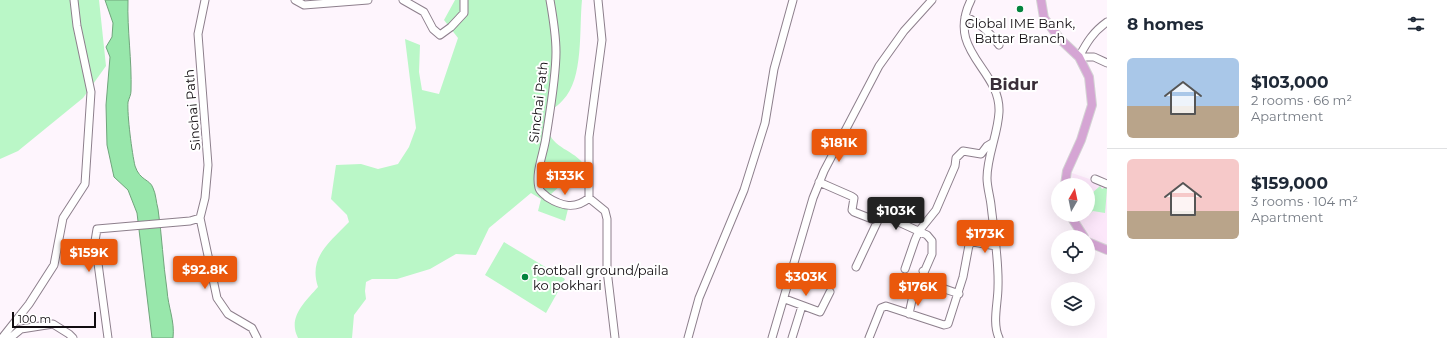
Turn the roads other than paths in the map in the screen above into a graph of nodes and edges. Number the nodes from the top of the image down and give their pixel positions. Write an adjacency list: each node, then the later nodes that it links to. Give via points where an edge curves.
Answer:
1 (74, 0): 38 (street, via 91,92 85,184 63,218 54,265 29,304)
2 (205, 0): 24 (street, Sinchai Path, via 198,34 208,165)
3 (295, 0): 4 (street, via 304,5)
4 (368, 0)
5 (403, 0): 6 (street, via 424,12 433,29 440,35 464,13)
6 (464, 0)
7 (550, 0): 23 (street, Sinchai Path, via 556,52 546,138 538,178 539,188 560,205 582,204)
8 (598, 0): 23 (street, via 602,40 589,137)
9 (793, 0): 44 (street, via 774,69 765,123 744,190 699,298)
10 (932, 0): 21 (street, via 904,31 879,66)
11 (971, 0): 13 (street)
12 (1041, 0): 16 (main road, via 1044,18 1060,39)
13 (965, 18): 15 (street, via 972,19 987,30); 18 (street, via 964,39 990,82 997,99 999,112)
14 (1107, 22): 16 (street, via 1088,38)
15 (999, 45)
16 (1079, 57): 17 (street, via 1094,57); 19 (main road, via 1089,77 1092,105)
17 (1107, 63)
18 (992, 143): 26 (street, via 981,154 963,151 959,154 936,210); 28 (street, via 987,178)
19 (1066, 178)
20 (1095, 179): 22 (street)
21 (819, 182): 25 (street, via 854,198 852,210); 35 (street)
22 (1107, 184)
23 (588, 198): 43 (street, via 605,211 607,219 607,270)
24 (200, 218): 41 (street, via 97,229 95,242); 42 (street, via 217,298 228,314 252,328)
25 (877, 222): 26 (street, via 880,214); 30 (street)
26 (919, 231): 31 (street); 32 (street, via 927,235 933,247)
27 (1095, 245): 29 (main road)
28 (996, 246): 34 (street, via 970,243); 48 (street, via 998,286 995,327)
29 (1107, 250)
30 (856, 267)
31 (905, 269)
32 (923, 271): 34 (street, via 926,280 934,286); 37 (street)
33 (830, 292): 36 (street, via 820,312)
34 (958, 294): 37 (street, via 948,324 944,326)
35 (784, 299): 36 (street); 45 (street)
36 (802, 306): 46 (street)
37 (909, 314): 47 (street, via 886,306 881,308)
38 (2, 338)
39 (10, 338): 40 (street, via 21,329 53,324)
40 (73, 338)
41 (108, 338)
42 (257, 338)
43 (615, 338)
44 (688, 338)
45 (772, 338)
46 (792, 338)
47 (869, 338)
48 (999, 338)

